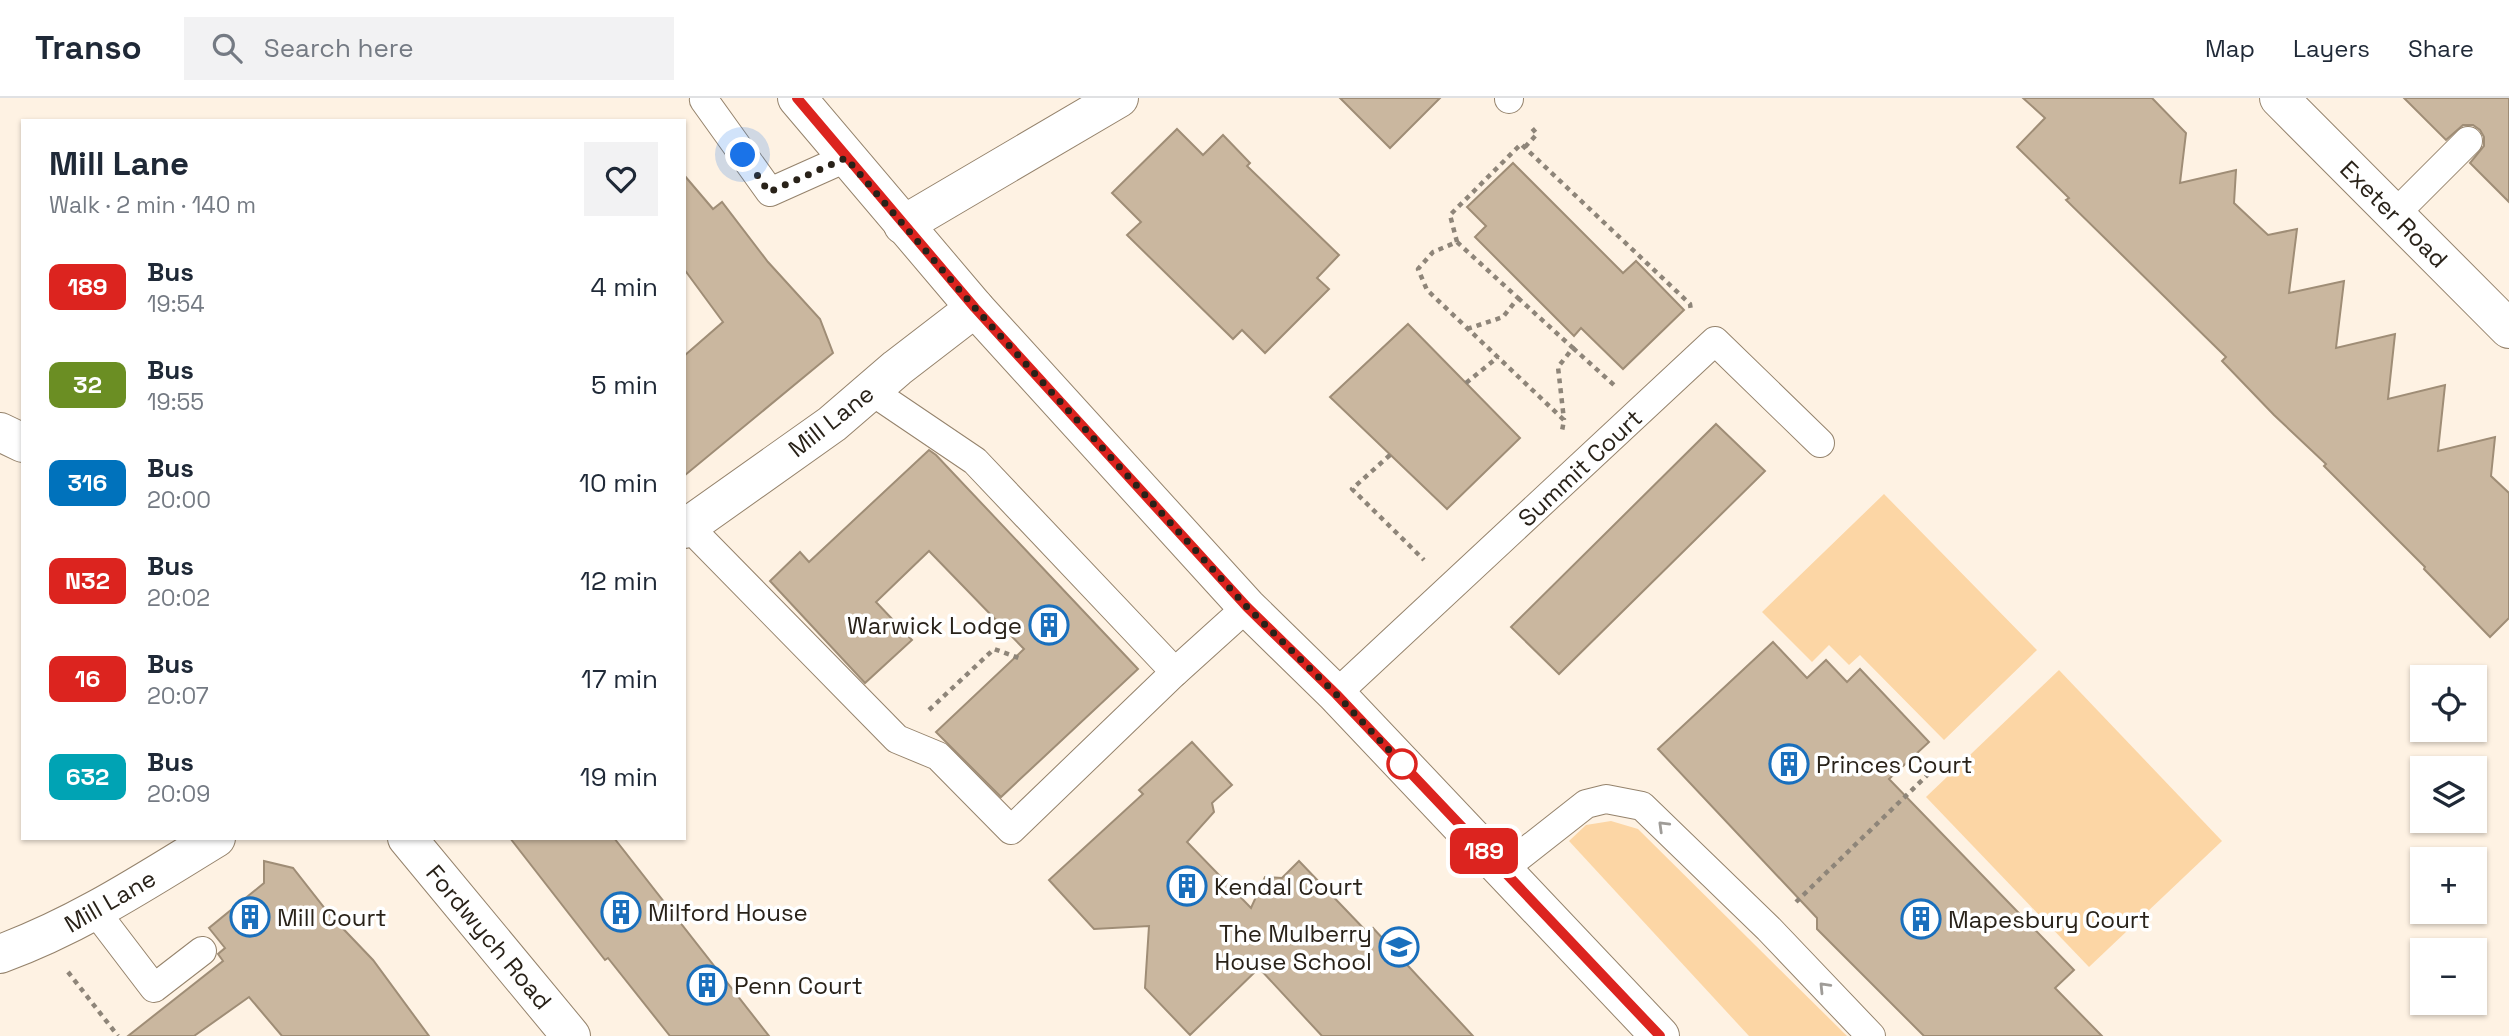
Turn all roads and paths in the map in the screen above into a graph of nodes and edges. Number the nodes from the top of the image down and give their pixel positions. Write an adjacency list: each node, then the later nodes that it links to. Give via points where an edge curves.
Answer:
1 (705, 98): 6 (lane, via 769,192)
2 (797, 98): 6 (street)
3 (1119, 98): 8 (street)
4 (2278, 98): 7 (street, Exeter Road)
5 (2468, 141): 7 (lane)
6 (846, 158): 8 (street)
7 (2394, 215): 14 (street, Exeter Road)
8 (903, 225): 11 (street)
9 (1457, 242): 10 (path); 12 (path, via 1450,215 1521,144 1690,304); 13 (path, via 1433,252 1418,269 1427,290)
10 (1518, 298): 13 (path, via 1503,317); 15 (path)
11 (975, 308): 18 (street, Mill Lane); 28 (street)
12 (1693, 321)
13 (1467, 329): 16 (path)
14 (2509, 329)
15 (1573, 348): 19 (path); 20 (path, via 1558,368)
16 (1498, 357): 17 (path); 20 (path)
17 (1466, 383)
18 (870, 390): 26 (street, Mill Lane, via 832,424); 30 (lane, via 975,461)
19 (1623, 394)
20 (1564, 420): 22 (path)
21 (0, 432): 23 (street)
22 (1562, 434)
23 (21, 442)
24 (1820, 443): 27 (lane, Summit Court, via 1715,341)
25 (1390, 455): 27 (path, via 1352,489)
26 (686, 527): 32 (lane)
27 (1452, 588): 31 (lane, Summit Court)
28 (1247, 607): 30 (lane); 31 (street)
29 (1019, 658): 32 (path, via 994,649)
30 (1175, 672): 32 (lane, via 1011,830 938,756)
31 (1336, 694): 36 (street)
32 (897, 739)
33 (1944, 759): 38 (path)
34 (213, 840): 37 (street, Mill Lane)
35 (409, 840): 44 (street, Fordwych Road)
36 (1502, 870): 38 (lane, one-way to 36, via 1642,806 1606,799 1586,804); 42 (street)
37 (96, 912): 39 (street, Mill Lane); 40 (lane, via 154,988)
38 (1769, 929): 45 (lane, one-way to 38)
39 (42, 939): 41 (street, Mill Lane); 43 (path)
40 (202, 951)
41 (0, 954)
42 (1651, 1033)
43 (118, 1036)
44 (571, 1036)
45 (1871, 1036)

